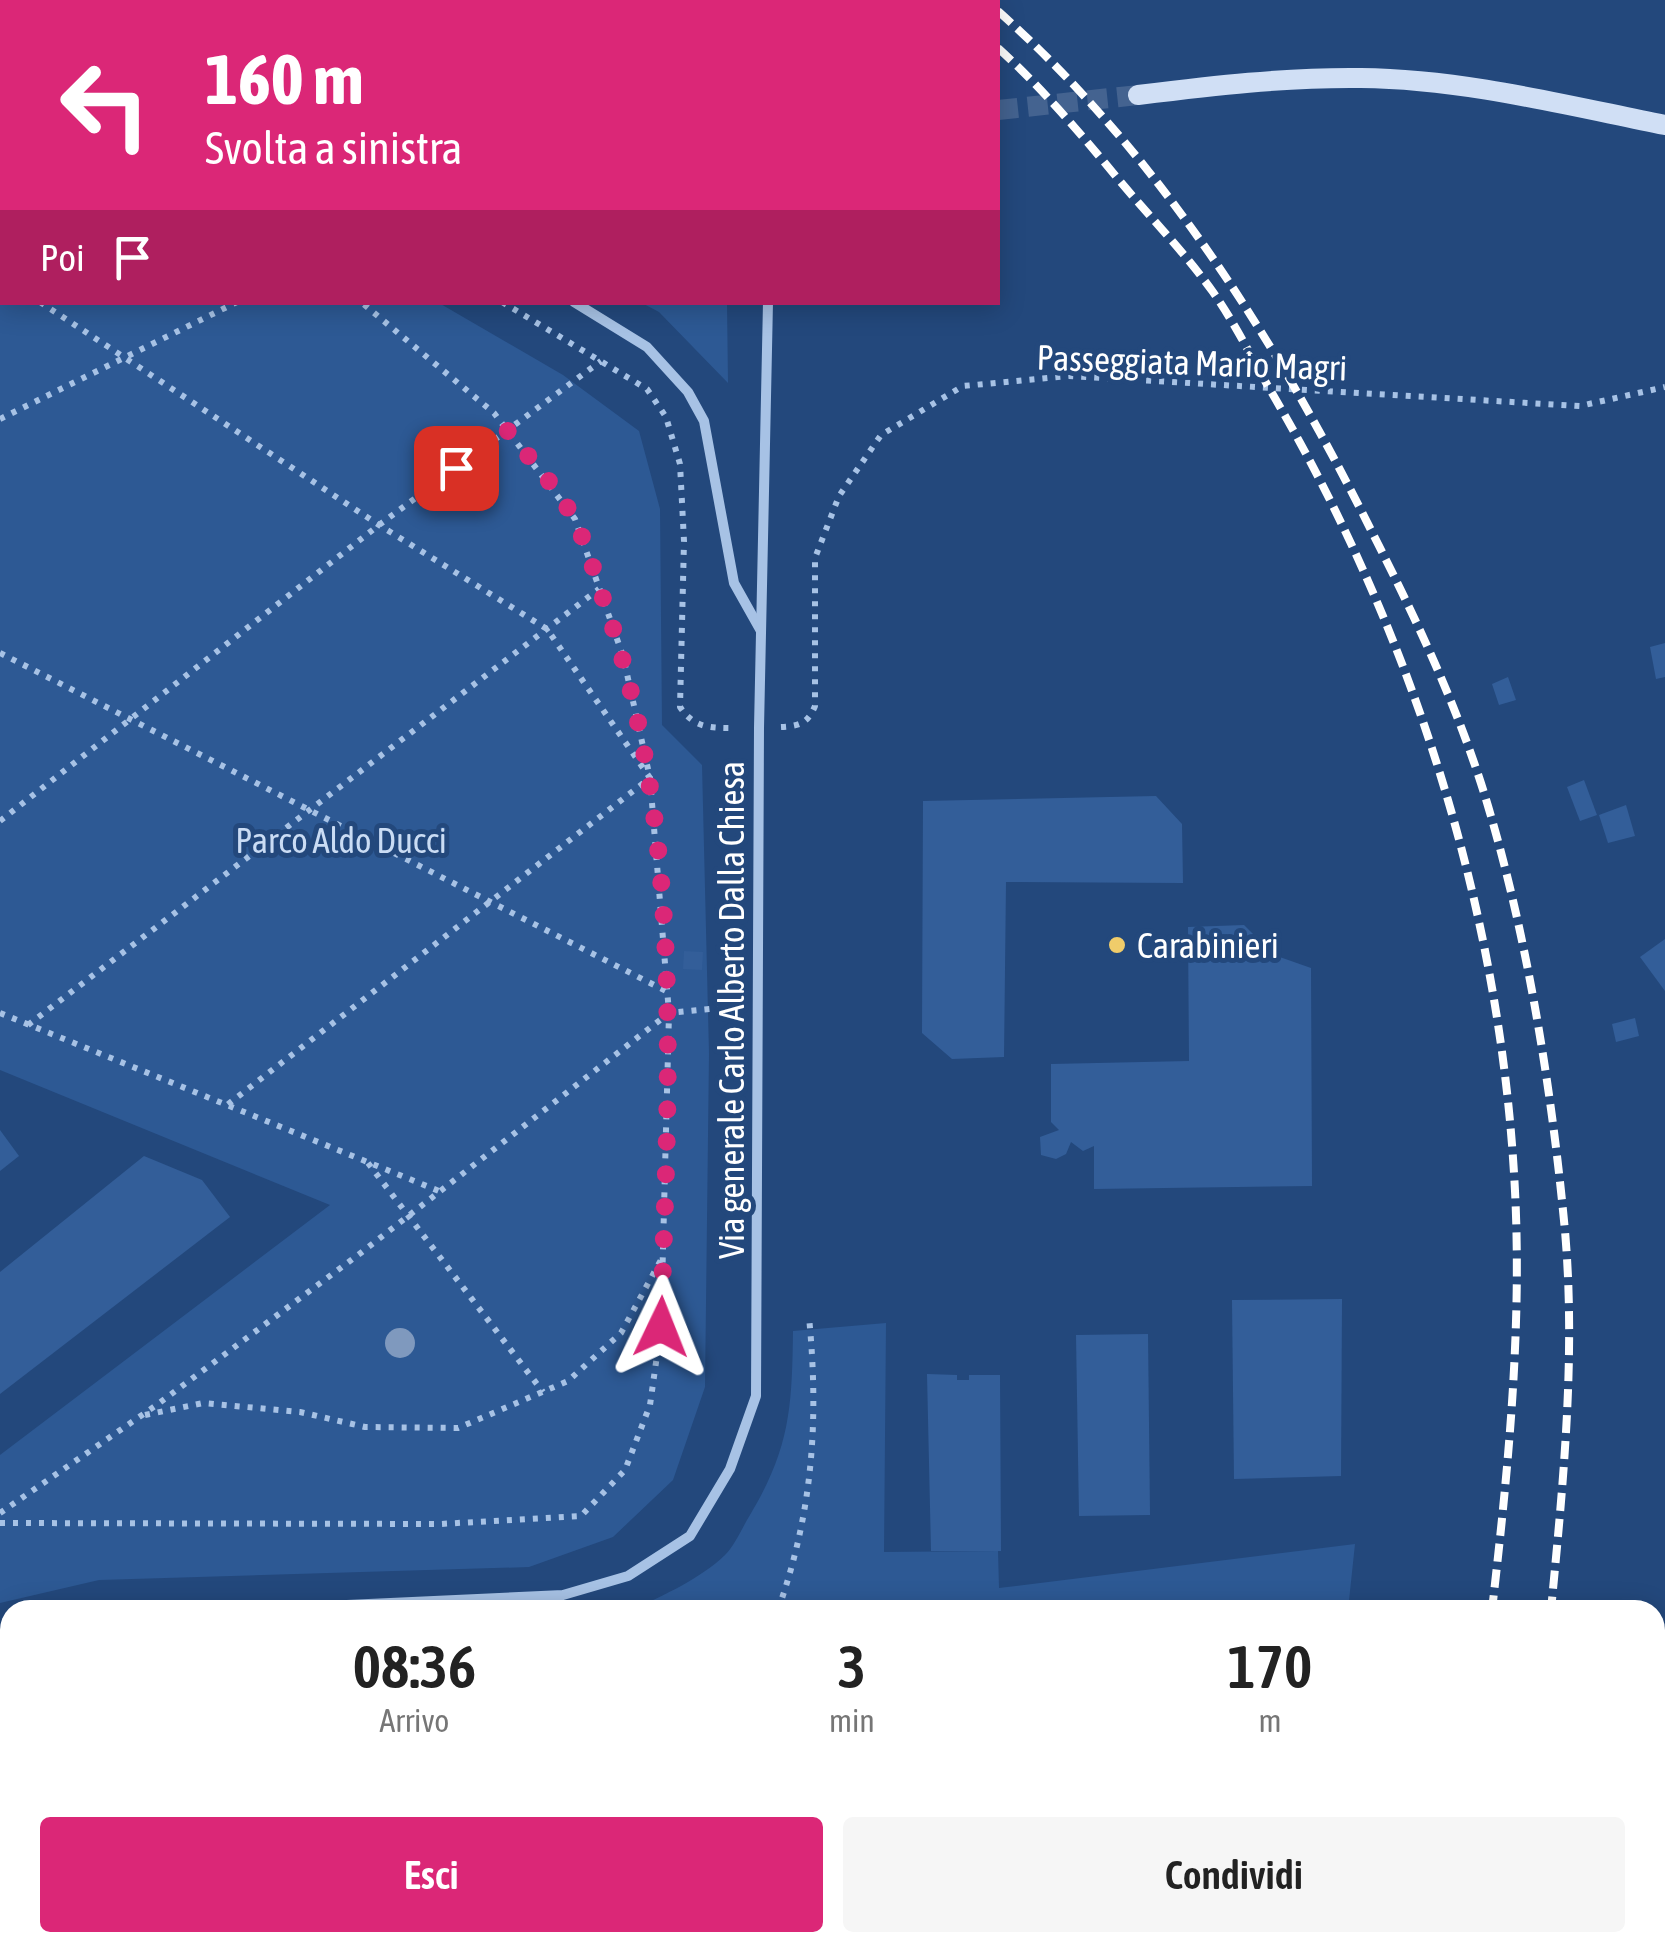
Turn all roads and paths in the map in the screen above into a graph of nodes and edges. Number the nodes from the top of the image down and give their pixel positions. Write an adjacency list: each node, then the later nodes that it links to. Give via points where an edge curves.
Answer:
1 (1138, 95): 2 (main road, via 1360,78 1510,94)
2 (1665, 125)
3 (45, 305): 9 (path)
4 (231, 305): 9 (path)
5 (365, 305): 13 (path)
6 (507, 305): 10 (path)
7 (579, 305): 17 (street, via 647,347 688,392 707,434 734,582)
8 (768, 305): 17 (street, Via generale Carlo Alberto Dalla Chiesa)
9 (122, 356): 12 (path); 14 (path)
10 (601, 361): 13 (path); 21 (path, via 647,388 666,418 681,483 680,706 689,721)
11 (1665, 388): 20 (path, Passeggiata Mario Magri, via 1580,406 1069,376 962,386 881,435 838,496 815,558 815,706 810,719)
12 (0, 419)
13 (507, 430): 14 (path); 15 (path, via 574,519)
14 (379, 525): 16 (path); 19 (path)
15 (600, 589): 16 (path); 22 (path, via 623,656)
16 (546, 629): 22 (path); 23 (path)
17 (761, 632): 41 (street, Via generale Carlo Alberto Dalla Chiesa, via 756,1396 730,1469 690,1536 628,1576 563,1596)
18 (0, 653): 19 (path)
19 (132, 719): 23 (path); 24 (path)
20 (782, 727)
21 (724, 728)
22 (650, 778): 25 (path); 26 (path)
23 (311, 812): 25 (path); 30 (path)
24 (0, 821)
25 (490, 902): 26 (path); 31 (path)
26 (668, 992): 29 (path)
27 (720, 1008): 29 (path)
28 (0, 1013): 30 (path)
29 (669, 1013): 33 (path); 35 (path)
30 (28, 1024): 31 (path)
31 (227, 1105): 32 (path)
32 (367, 1162): 33 (path); 34 (path)
33 (440, 1192): 34 (path)
34 (408, 1216): 37 (path); 38 (path)
35 (663, 1258): 37 (path, via 621,1333 568,1380); 40 (path, via 650,1405 625,1470 580,1516 440,1524)
36 (808, 1316): 42 (path, via 816,1424 800,1550)
37 (543, 1392): 38 (path, via 458,1428 365,1427 300,1412 203,1403)
38 (140, 1416): 39 (path)
39 (0, 1513)
40 (0, 1522)
41 (470, 1600)
42 (782, 1600)

